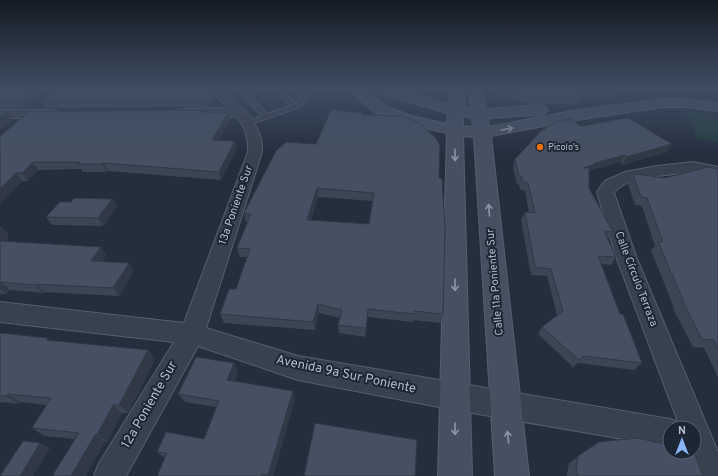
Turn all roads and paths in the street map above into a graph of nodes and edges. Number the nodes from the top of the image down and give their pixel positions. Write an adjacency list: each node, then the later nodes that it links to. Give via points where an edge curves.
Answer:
1 (35, 110): 13 (street)
2 (237, 110): 16 (street, 13a Poniente Sur)
3 (260, 110): 15 (lane)
4 (286, 110): 15 (lane)
5 (383, 110): 17 (main road, via 408,120)
6 (430, 110): 17 (main road)
7 (456, 110): 17 (main road)
8 (479, 110): 18 (main road, Calle 11a Poniente Sur)
9 (539, 110): 18 (main road)
10 (611, 110): 18 (main road, one-way to 10)
11 (170, 113): 16 (street)
12 (0, 114): 13 (street)
13 (31, 114): 14 (street); 19 (street)
14 (62, 114)
15 (266, 117): 16 (lane)
16 (245, 118): 22 (street, 13a Poniente Sur, via 255,134 255,152)
17 (455, 121): 18 (main road); 23 (main road, one-way to 23)
18 (481, 124): 24 (main road, Calle 11a Poniente Sur, one-way to 18)
19 (16, 127)
20 (718, 172): 26 (street, Calle Círculo Terraza, via 693,167 657,171 625,177 605,192 627,259)
21 (0, 312): 22 (street, Avenida 9a Sur Poniente)
22 (192, 334): 23 (street, Avenida 9a Sur Poniente, via 298,368); 27 (street, 12a Poniente Sur)
23 (455, 398): 24 (street, Avenida 9a Sur Poniente); 28 (main road, one-way to 28)
24 (505, 405): 25 (street, Avenida 9a Sur Poniente); 29 (main road, Calle 11a Poniente Sur, one-way to 24)
25 (662, 432)
26 (704, 439): 30 (street, Calle Círculo Terraza)
27 (109, 476)
28 (455, 476)
29 (512, 476)
30 (714, 476)

